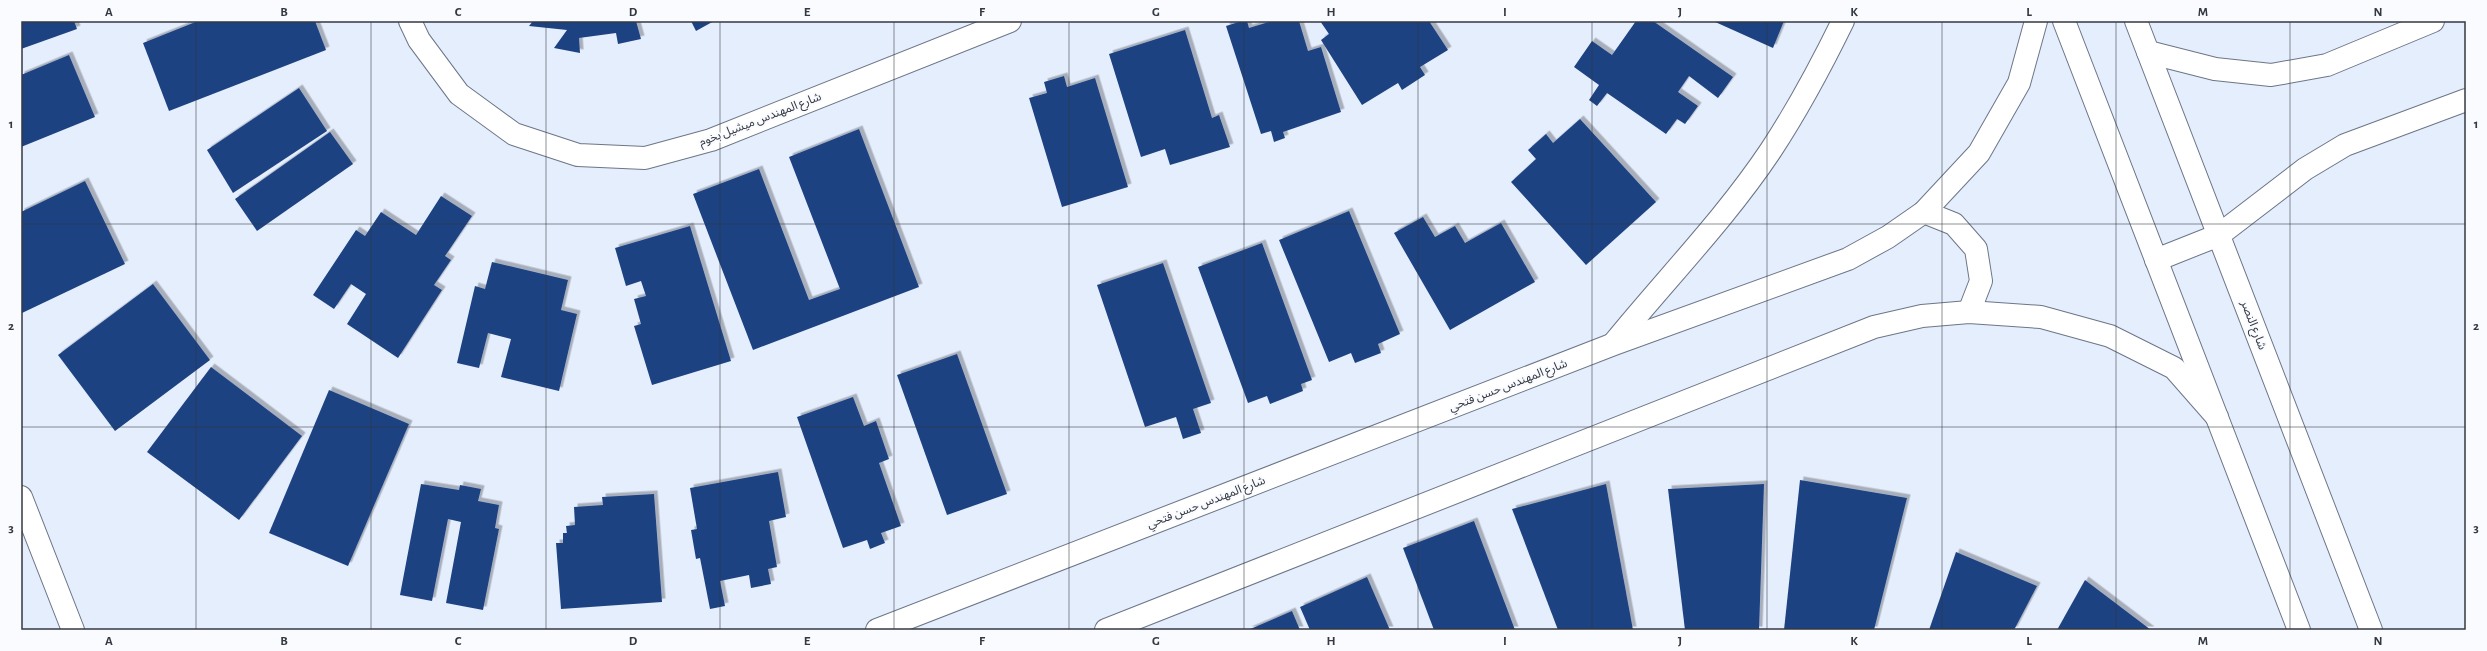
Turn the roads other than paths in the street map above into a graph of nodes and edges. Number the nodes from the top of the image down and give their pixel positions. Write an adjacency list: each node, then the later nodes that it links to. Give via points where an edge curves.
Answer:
1 (410, 21): 2 (street, شارع المهندس ميشيل بخوم, via 419,40 459,94 514,134 578,156 645,158 711,140)
2 (1010, 21)
3 (1843, 21): 14 (street, via 1814,80 1770,151 1720,218)
4 (2036, 21): 10 (street, شارع المهندس حسن فتحي, via 2019,83 1979,153)
5 (2064, 21): 12 (street)
6 (2136, 21): 8 (street, شارع النصر)
7 (2433, 21): 8 (street, via 2327,65 2271,75 2215,69)
8 (2148, 52): 11 (street, شارع النصر)
9 (2466, 100): 11 (street, via 2345,145 2305,169)
10 (1924, 212): 13 (street, via 1954,224 1976,249 1981,281); 14 (street, شارع المهندس حسن فتحي, via 1888,237 1848,259)
11 (2219, 235): 12 (street); 21 (street, شارع النصر)
12 (2156, 260): 15 (street)
13 (1969, 312): 15 (street, via 2041,318 2110,336 2174,368); 19 (street, via 1922,316 1874,327)
14 (1614, 344): 18 (street, شارع المهندس حسن فتحي)
15 (2217, 417): 20 (street)
16 (21, 497): 17 (street)
17 (72, 630)
18 (877, 630)
19 (1106, 630)
20 (2299, 630)
21 (2371, 630)

